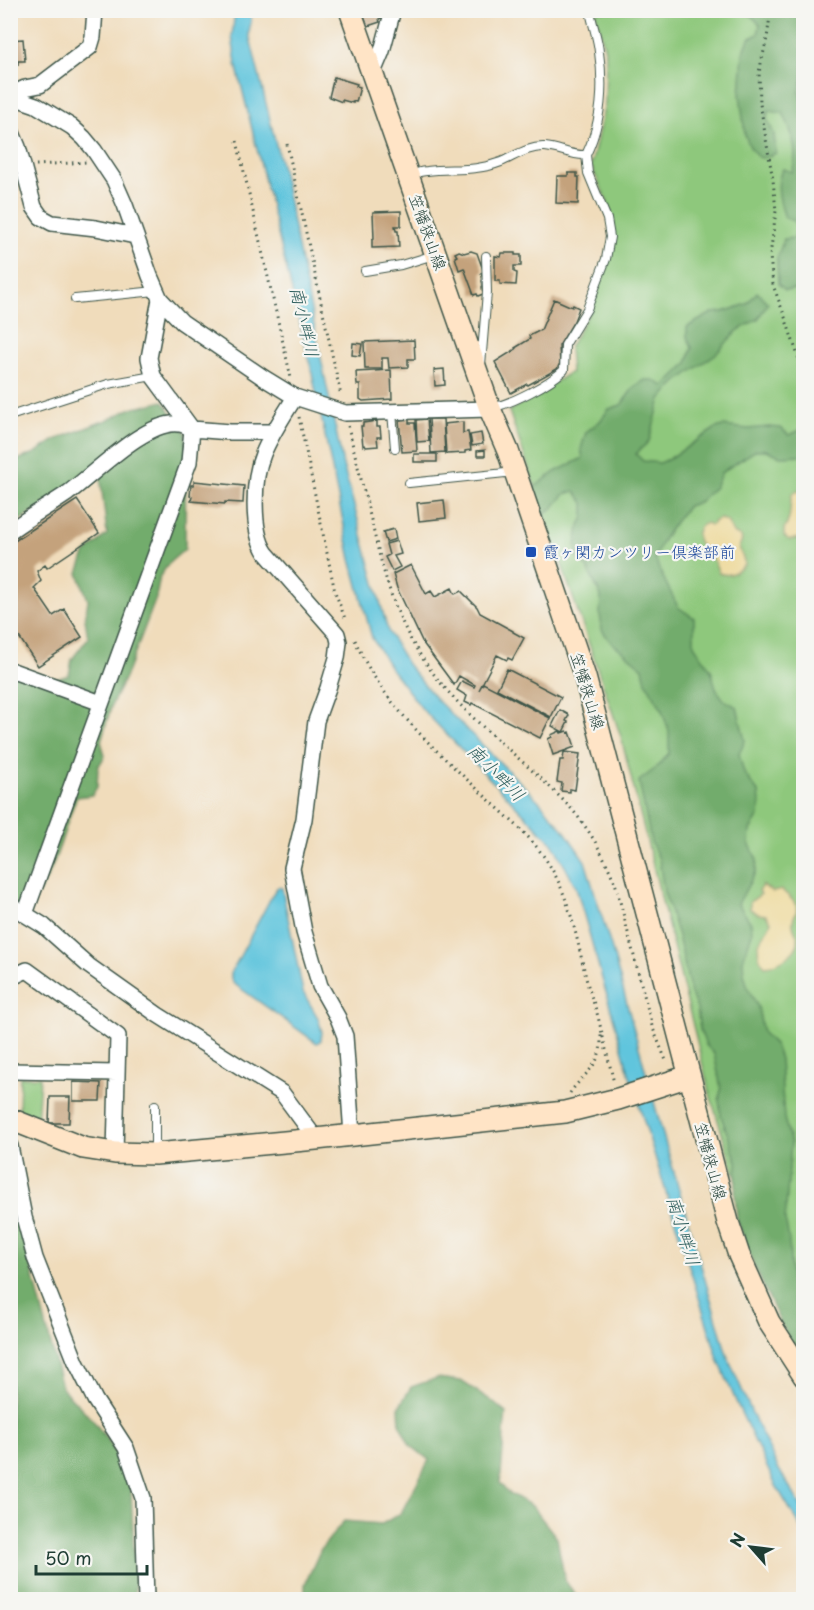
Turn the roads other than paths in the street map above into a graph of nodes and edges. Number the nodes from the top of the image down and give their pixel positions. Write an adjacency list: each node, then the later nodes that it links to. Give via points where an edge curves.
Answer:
1 (94, 10): 6 (street, via 90,47 40,85)
2 (350, 10): 5 (main road, 笠幡狭山線)
3 (393, 10): 5 (street)
4 (590, 10): 8 (lane, via 599,51 600,95 597,125)
5 (372, 75): 9 (main road, 笠幡狭山線)
6 (10, 95): 10 (street, via 36,105 72,127 89,144 114,180)
7 (10, 128): 10 (street, via 34,207 46,221)
8 (586, 155): 9 (lane, via 543,147 486,166); 19 (lane, via 588,173 607,219 610,237 606,259 587,309 565,345 564,370 506,404)
9 (408, 176): 11 (main road, 笠幡狭山線)
10 (135, 236): 14 (street)
11 (437, 254): 13 (lane); 17 (main road, 笠幡狭山線)
12 (486, 256): 17 (lane)
13 (365, 271)
14 (158, 295): 15 (lane); 16 (street, via 149,358); 18 (street, via 182,322)
15 (75, 298)
16 (153, 376): 21 (lane, via 108,384); 22 (street)
17 (480, 380): 19 (main road, 笠幡狭山線)
18 (296, 397): 20 (street, via 344,413); 23 (street)
19 (490, 409): 20 (street); 25 (main road, 笠幡狭山線)
20 (392, 412): 24 (lane)
21 (10, 416)
22 (192, 429): 23 (street); 27 (street, via 179,423 143,434 68,493); 29 (street, via 189,462)
23 (273, 432): 38 (street, via 262,455 254,498 260,545 337,634 339,642 316,721 292,868 304,932 320,986 345,1036)
24 (395, 448)
25 (515, 472): 26 (lane); 35 (main road, 笠幡狭山線, via 585,677 607,758)
26 (409, 483)
27 (10, 531)
28 (10, 670): 29 (street)
29 (101, 703): 31 (street)
30 (10, 905): 31 (street)
31 (25, 914): 39 (street, via 158,1015 282,1093)
32 (10, 978): 34 (street, via 27,970 118,1036)
33 (10, 1071): 34 (street)
34 (117, 1073): 41 (street)
35 (679, 1079): 38 (main road, via 564,1112); 43 (main road, 笠幡狭山線, via 739,1255 769,1322)
36 (155, 1105): 42 (lane)
37 (10, 1119): 41 (main road, via 83,1148)
38 (352, 1135): 39 (main road)
39 (316, 1138): 42 (main road)
40 (10, 1146): 44 (street, via 35,1258 76,1362 126,1448 143,1498)
41 (115, 1152): 42 (main road)
42 (155, 1154)
43 (804, 1376)
44 (146, 1599)

